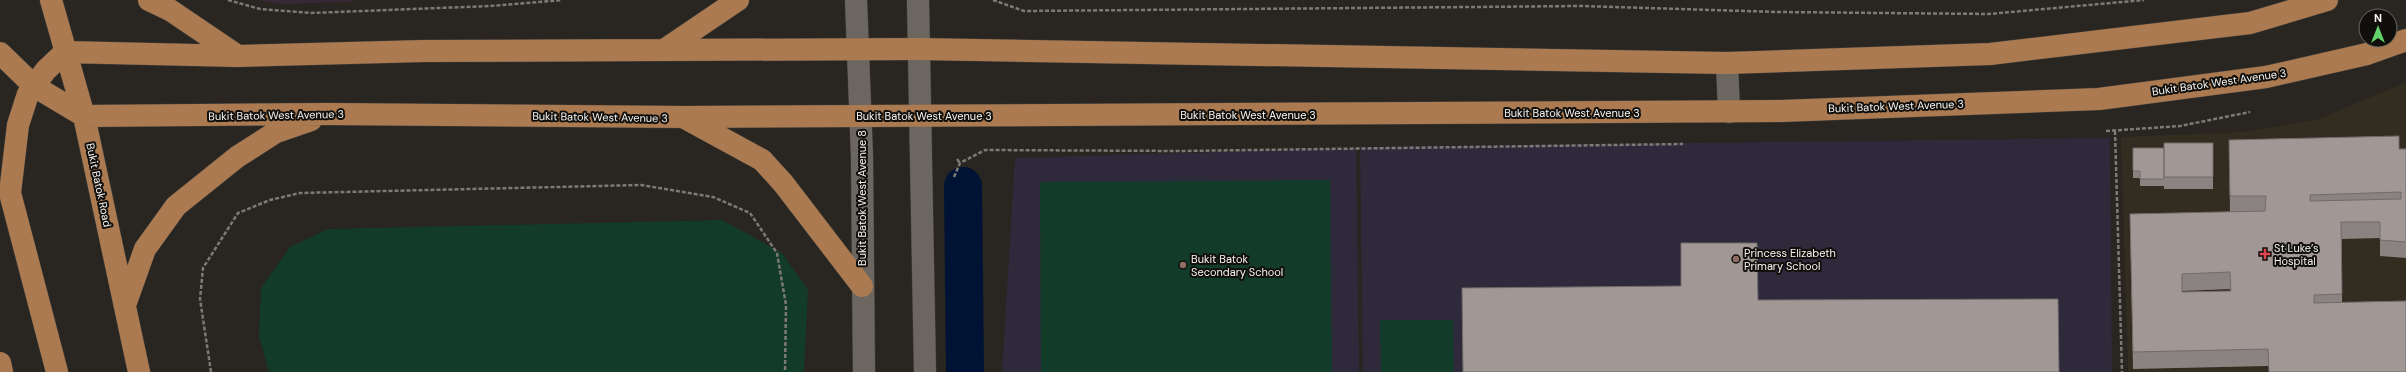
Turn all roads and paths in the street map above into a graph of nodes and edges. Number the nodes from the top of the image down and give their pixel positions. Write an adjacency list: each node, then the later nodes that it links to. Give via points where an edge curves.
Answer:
1 (51, 0): 15 (main road, Bukit Batok Road)
2 (149, 0): 17 (main road, via 170,10)
3 (228, 0): 4 (path, via 260,9 311,13 490,6)
4 (562, 0)
5 (738, 0): 14 (main road)
6 (856, 0): 12 (street, Bukit Batok West Avenue 8)
7 (918, 0): 13 (street)
8 (992, 0): 9 (path, via 1024,11 1581,6 1778,12 1990,14)
9 (2144, 0)
10 (2327, 0): 18 (main road, via 2250,24 1990,54)
11 (2406, 40): 20 (main road, Bukit Batok West Avenue 3, via 2367,54 2266,77 2099,99)
12 (858, 49): 13 (main road); 14 (main road); 23 (street, Bukit Batok West Avenue 8)
13 (918, 49): 18 (main road); 24 (street)
14 (664, 50): 17 (main road, via 424,51)
15 (65, 52): 17 (main road); 19 (main road); 22 (main road, Bukit Batok Road)
16 (0, 53): 19 (main road)
17 (238, 56)
18 (1726, 64): 20 (street)
19 (34, 86): 22 (main road); 33 (main road, via 28,94 18,125 10,193)
20 (1729, 112): 24 (main road, Bukit Batok West Avenue 3)
21 (328, 114): 22 (main road, Bukit Batok West Avenue 3); 25 (main road, Bukit Batok West Avenue 3); 30 (main road, via 276,132 237,157 176,206 145,249)
22 (84, 116): 30 (main road, Bukit Batok Road)
23 (861, 116): 24 (main road, Bukit Batok West Avenue 3); 25 (main road, Bukit Batok West Avenue 3); 29 (street, Bukit Batok West Avenue 8)
24 (921, 116): 38 (street)
25 (684, 117): 29 (main road, via 762,160)
26 (2115, 131): 39 (path)
27 (957, 159): 28 (path)
28 (960, 163)
29 (862, 286): 37 (street, Bukit Batok West Avenue 8)
30 (125, 305): 34 (main road, Bukit Batok Road)
31 (0, 363): 32 (main road)
32 (2, 372)
33 (58, 372)
34 (139, 372)
35 (211, 372): 36 (path, via 200,299 203,268 238,213 270,200 300,193 641,185 713,197 750,213 777,253 786,305)
36 (785, 372)
37 (864, 372)
38 (925, 372)
39 (2122, 372)

